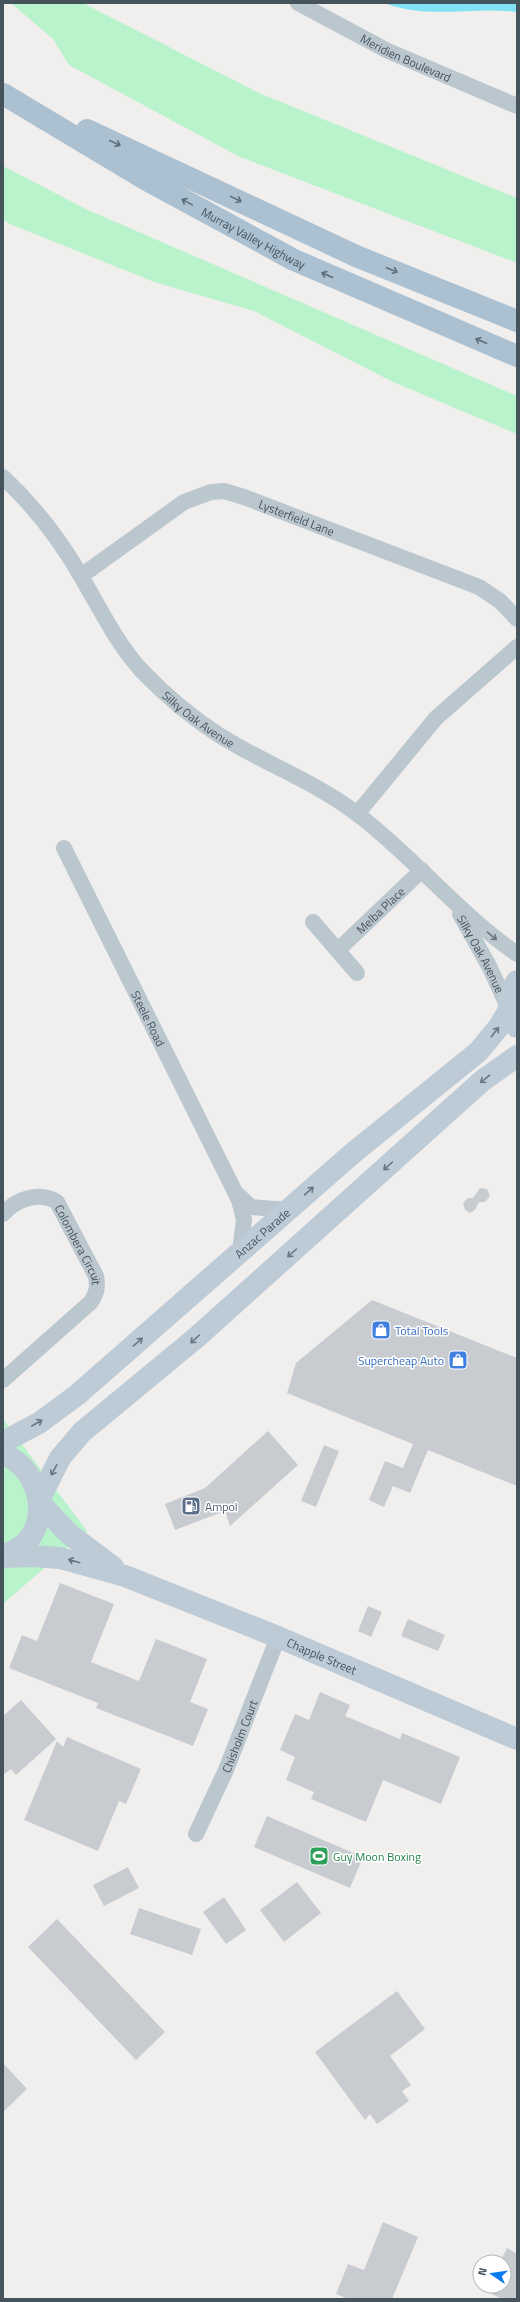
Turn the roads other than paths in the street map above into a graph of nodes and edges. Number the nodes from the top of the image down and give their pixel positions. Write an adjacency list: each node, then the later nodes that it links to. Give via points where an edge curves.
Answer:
1 (298, 3): 3 (street, Meridien Boulevard, via 388,51)
2 (3, 93): 4 (main road, Murray Valley Highway, one-way to 4, via 356,256); 5 (main road, Murray Valley Highway, one-way to 2, via 294,260 145,179)
3 (517, 106)
4 (517, 321)
5 (517, 356)
6 (3, 477): 7 (street, Silky Oak Avenue, via 23,496)
7 (81, 576): 8 (street, Lysterfield Lane, via 184,502 211,492 224,492 244,497 479,587 500,601); 10 (street, Silky Oak Avenue, via 116,636 141,670 168,697 220,735)
8 (517, 619)
9 (517, 647): 10 (street, via 436,718)
10 (357, 814): 12 (street, Silky Oak Avenue)
11 (64, 848): 21 (street, Steele Road)
12 (422, 870): 13 (street, Silky Oak Avenue); 15 (street, Melba Place)
13 (452, 901): 16 (street, Silky Oak Avenue, one-way to 16); 19 (street, Silky Oak Avenue, via 489,966)
14 (313, 922): 15 (street)
15 (338, 950): 17 (street)
16 (517, 954)
17 (357, 973)
18 (517, 981): 19 (main road, Anzac Parade, via 509,996)
19 (511, 1015): 22 (main road, Anzac Parade, one-way to 19, via 473,1056)
20 (517, 1056): 28 (main road, one-way to 28, via 482,1081 161,1369 82,1432 58,1462)
21 (234, 1188): 22 (street, Steele Road, via 251,1207); 24 (street, Steele Road, via 244,1215 244,1237)
22 (286, 1210): 24 (main road, Anzac Parade)
23 (3, 1214): 25 (street, Colombera Circuit, via 34,1196 50,1198 57,1202 96,1276 98,1286 91,1302)
24 (240, 1252): 26 (main road, Anzac Parade, one-way to 24, via 39,1423 78,1395)
25 (3, 1380)
26 (3, 1442)
27 (3, 1454): 28 (main road, via 18,1462 30,1475)
28 (39, 1501): 29 (main road, via 38,1519 29,1538 18,1549); 30 (main road, Chapple Street, via 69,1534)
29 (3, 1557): 30 (main road, Chapple Street, one-way to 29, via 60,1558)
30 (125, 1576): 31 (main road, Chapple Street)
31 (278, 1637): 32 (main road, Chapple Street); 33 (street, Chisholm Court, via 226,1770)
32 (517, 1739)
33 (196, 1834)

